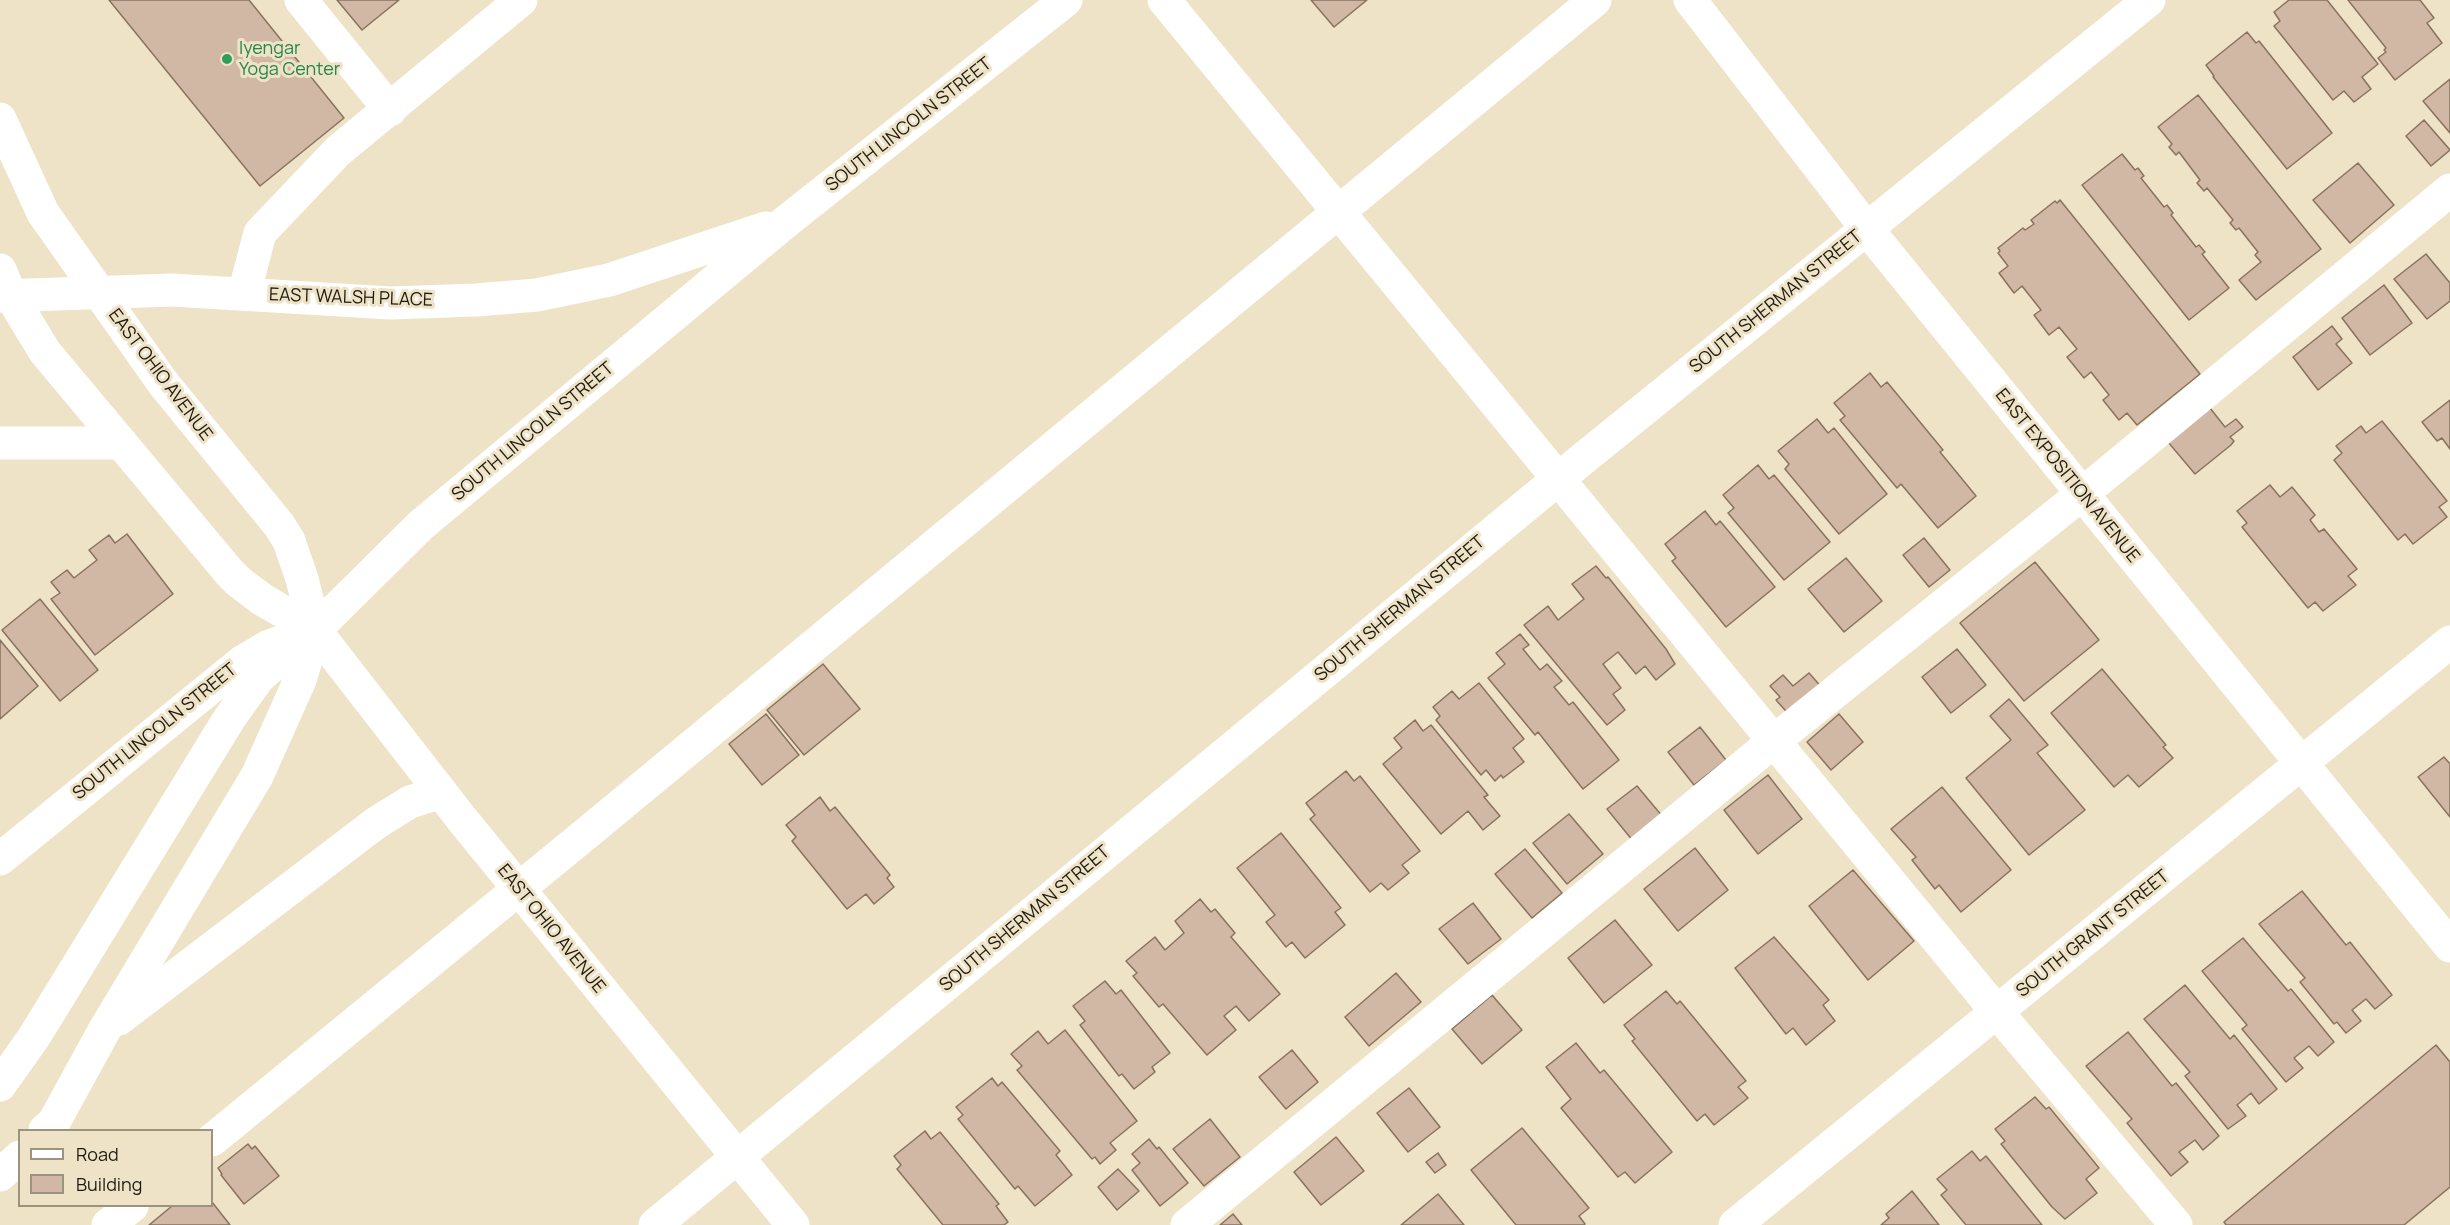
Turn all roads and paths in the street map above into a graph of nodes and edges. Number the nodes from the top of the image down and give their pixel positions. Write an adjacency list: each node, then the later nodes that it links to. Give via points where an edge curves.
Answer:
1 (302, 0): 8 (main road)
2 (520, 0): 8 (main road)
3 (1066, 0): 12 (main road, SOUTH LINCOLN STREET)
4 (1164, 0): 11 (main road)
5 (1595, 0): 11 (main road)
6 (1690, 0): 13 (main road, EAST EXPOSITION AVENUE)
7 (2149, 0): 13 (main road, SOUTH SHERMAN STREET)
8 (390, 110): 16 (main road, via 338,151 260,233)
9 (0, 119): 15 (main road, EAST OHIO AVENUE, via 43,213)
10 (2450, 190): 20 (main road)
11 (1339, 212): 19 (main road); 27 (main road)
12 (788, 220): 16 (main road, EAST WALSH PLACE, via 609,280 537,295 391,303); 21 (main road, SOUTH LINCOLN STREET, via 421,525)
13 (1867, 229): 19 (main road, SOUTH SHERMAN STREET); 20 (main road, EAST EXPOSITION AVENUE)
14 (4, 287): 15 (main road, EAST WALSH PLACE); 18 (main road, EAST OHIO AVENUE, via 45,352)
15 (98, 292): 16 (main road, EAST WALSH PLACE, via 172,290); 21 (main road, EAST OHIO AVENUE, via 163,383 279,525 289,541)
16 (244, 294)
17 (0, 443): 18 (main road)
18 (121, 443): 21 (main road, EAST OHIO AVENUE, via 239,582)
19 (1557, 478): 23 (main road); 34 (main road, SOUTH SHERMAN STREET)
20 (2082, 494): 23 (main road); 24 (main road, EAST EXPOSITION AVENUE)
21 (315, 630): 25 (main road, EAST OHIO AVENUE); 26 (main road, SOUTH LINCOLN STREET, via 269,646 242,662); 30 (main road, via 300,680 257,776); 31 (main road, via 259,677 229,719 40,1027)
22 (2450, 642): 24 (main road, SOUTH GRANT STREET)
23 (1774, 741): 29 (main road); 41 (main road)
24 (2301, 764): 28 (main road, EAST EXPOSITION AVENUE); 29 (main road, SOUTH GRANT STREET)
25 (441, 792): 27 (main road, EAST OHIO AVENUE); 30 (main road, via 410,802 376,823)
26 (0, 859)
27 (518, 888): 33 (main road); 34 (main road, EAST OHIO AVENUE)
28 (2450, 946)
29 (1997, 1012): 42 (main road, SOUTH GRANT STREET); 43 (main road)
30 (105, 1029): 32 (main road)
31 (0, 1085)
32 (47, 1129)
33 (213, 1139)
34 (737, 1157): 39 (main road, SOUTH SHERMAN STREET); 40 (main road, EAST OHIO AVENUE)
35 (18, 1159): 36 (main road)
36 (0, 1174)
37 (131, 1207): 38 (main road)
38 (108, 1225)
39 (655, 1225)
40 (792, 1225)
41 (1187, 1225)
42 (1735, 1225)
43 (2176, 1225)

